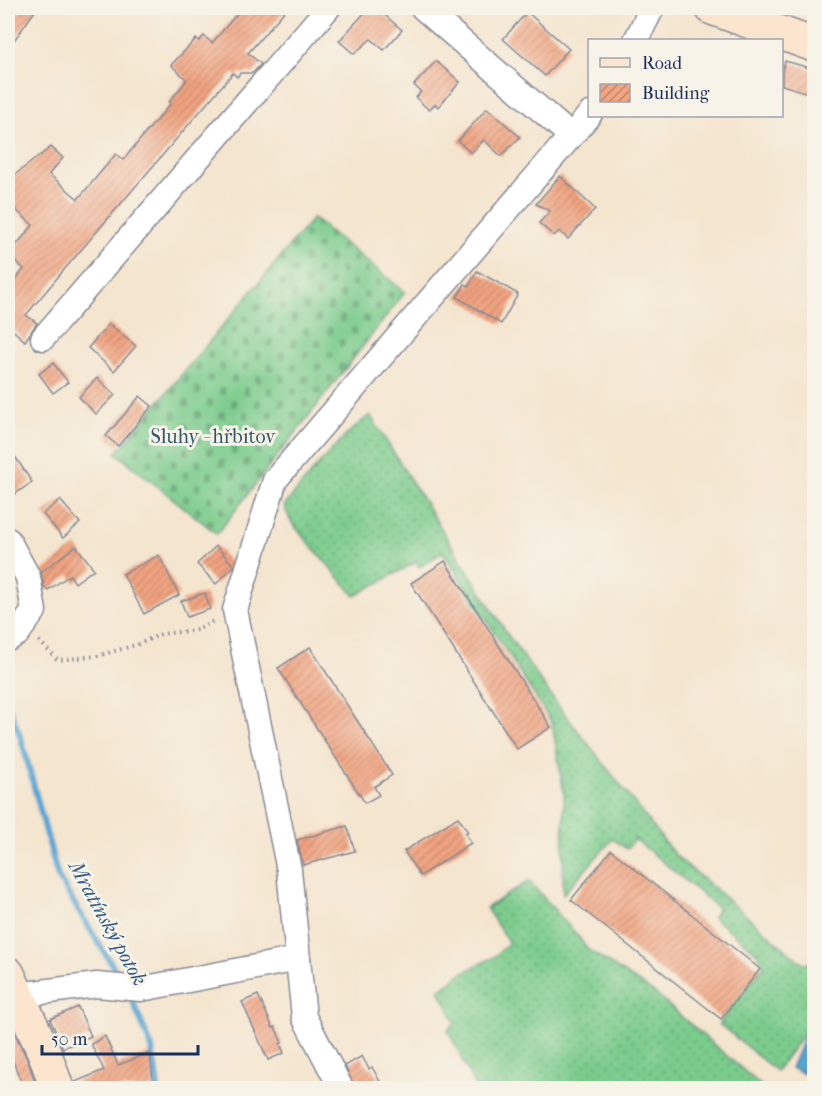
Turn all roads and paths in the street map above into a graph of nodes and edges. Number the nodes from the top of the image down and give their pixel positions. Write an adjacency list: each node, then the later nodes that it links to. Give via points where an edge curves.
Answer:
1 (328, 8): 9 (street)
2 (423, 8): 8 (street)
3 (652, 8): 5 (street)
4 (712, 8): 6 (street)
5 (636, 39)
6 (814, 45)
7 (588, 116): 8 (street)
8 (571, 136): 11 (street, via 274,480)
9 (43, 338)
10 (8, 540): 12 (street, via 28,577 34,611)
11 (235, 610): 12 (path, via 196,630 161,634 97,656 58,660 36,637); 13 (street, via 289,870)
12 (12, 637)
13 (298, 959): 14 (street, via 141,989); 16 (street, via 304,1017)
14 (13, 985): 15 (street)
15 (57, 1089)
16 (341, 1089)

